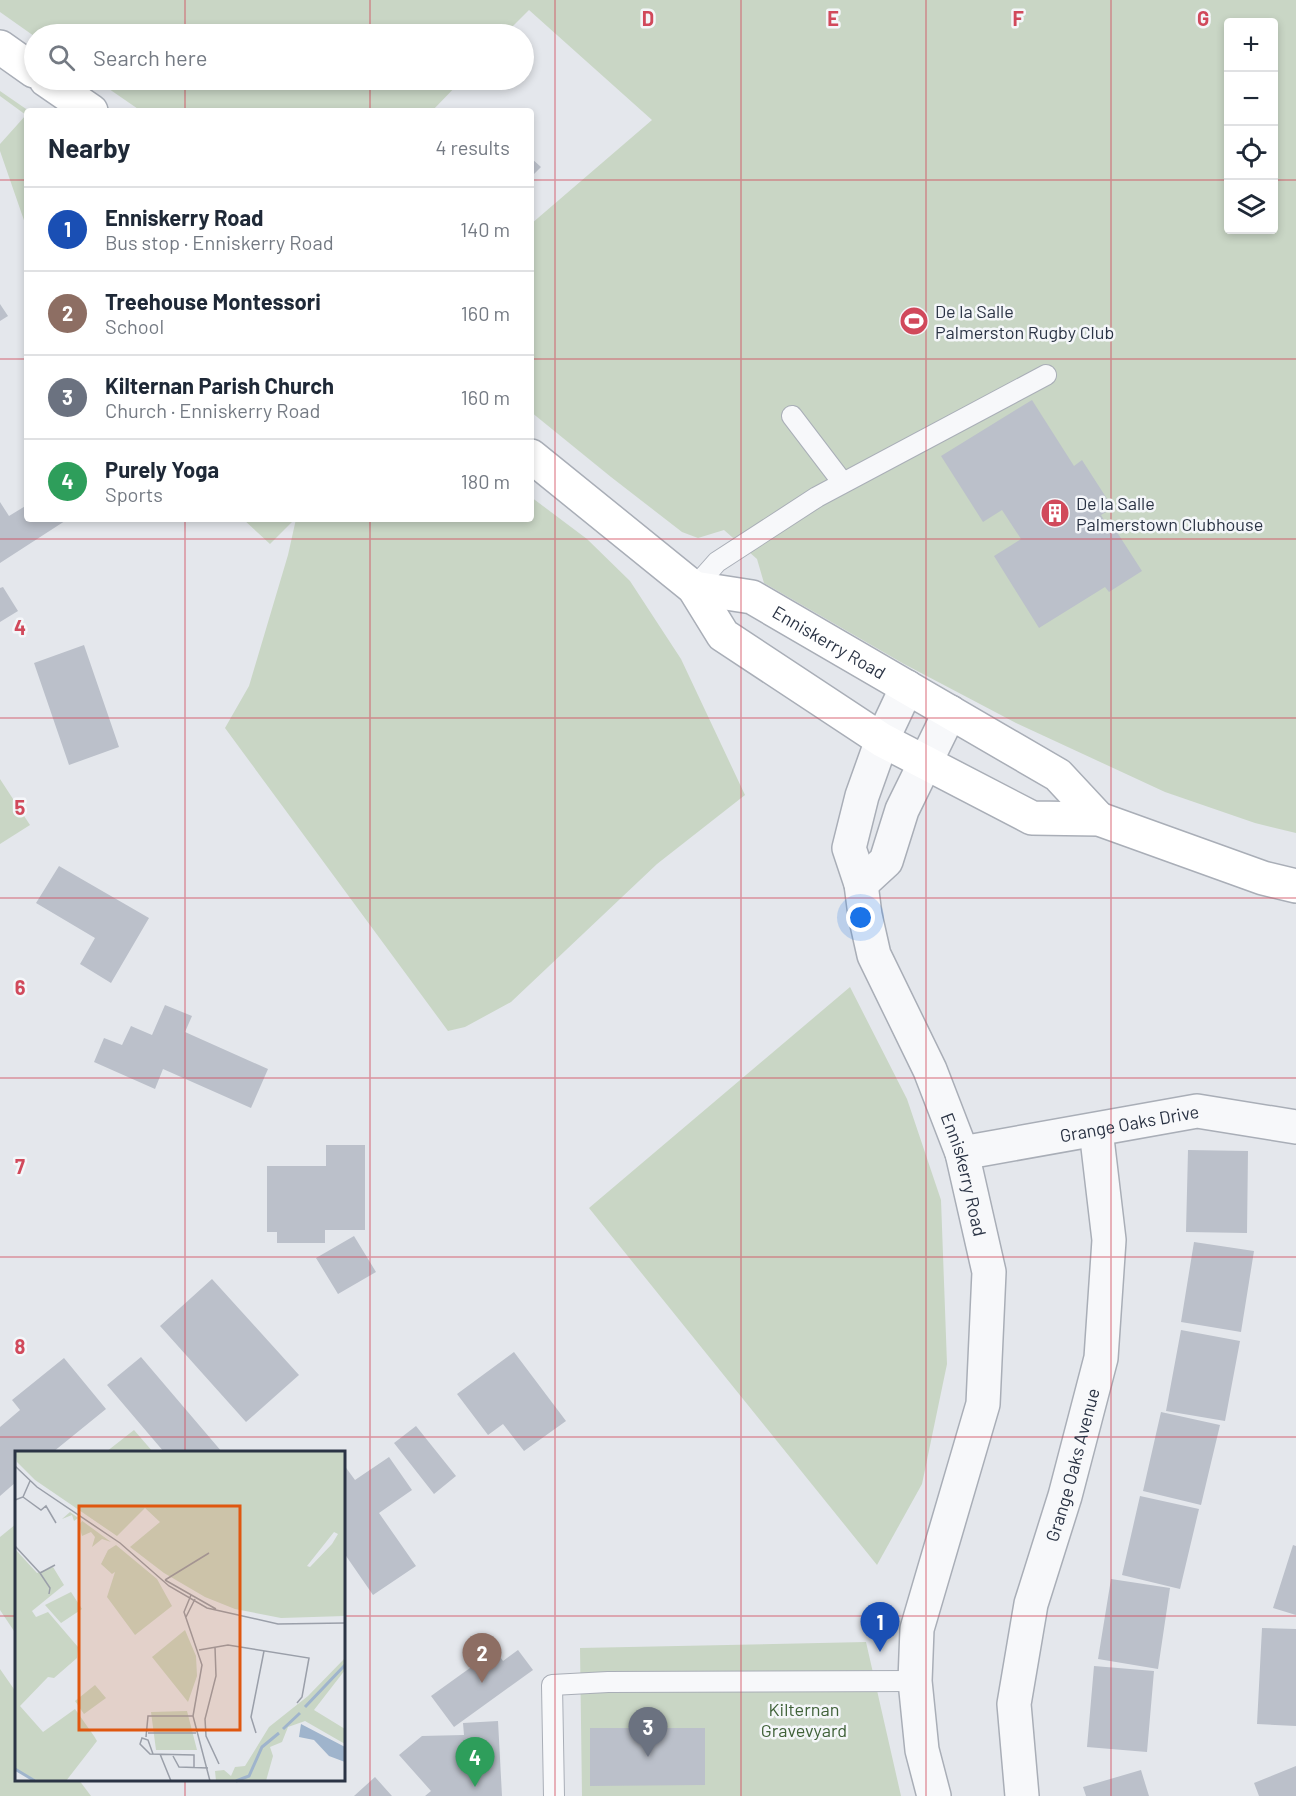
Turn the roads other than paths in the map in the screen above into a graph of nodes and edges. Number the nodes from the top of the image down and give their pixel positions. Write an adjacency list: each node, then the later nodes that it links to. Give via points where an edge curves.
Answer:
1 (0, 47): 2 (main road)
2 (24, 64)
3 (61, 90): 4 (main road)
4 (87, 108)
5 (1046, 375): 8 (lane)
6 (792, 416): 8 (lane)
7 (534, 458): 9 (main road)
8 (843, 483): 9 (lane, via 717,562)
9 (694, 588): 10 (main road, Enniskerry Road, via 752,597); 12 (main road, via 723,635)
10 (907, 687): 11 (main road); 12 (street, Enniskerry Road)
11 (950, 712): 13 (street); 14 (main road, via 1058,775)
12 (882, 740): 13 (main road); 15 (street, Enniskerry Road, via 849,848)
13 (925, 763): 14 (main road, via 1032,818); 15 (street, via 902,810 886,861)
14 (1099, 819): 16 (main road, via 1263,878)
15 (861, 884): 19 (street, Enniskerry Road, via 874,955 930,1070)
16 (1296, 886)
17 (1296, 1127): 18 (street, Grange Oaks Drive, via 1197,1111)
18 (1096, 1130): 19 (street, Grange Oaks Drive); 23 (street, Grange Oaks Avenue, via 1109,1240 1101,1358 1065,1496 1031,1604 1014,1704)
19 (962, 1153): 20 (street, Enniskerry Road, via 989,1272 983,1404 917,1629)
20 (915, 1681): 21 (lane, via 552,1685); 22 (street, Enniskerry Road, via 922,1750)
21 (555, 1796)
22 (934, 1796)
23 (1022, 1796)

